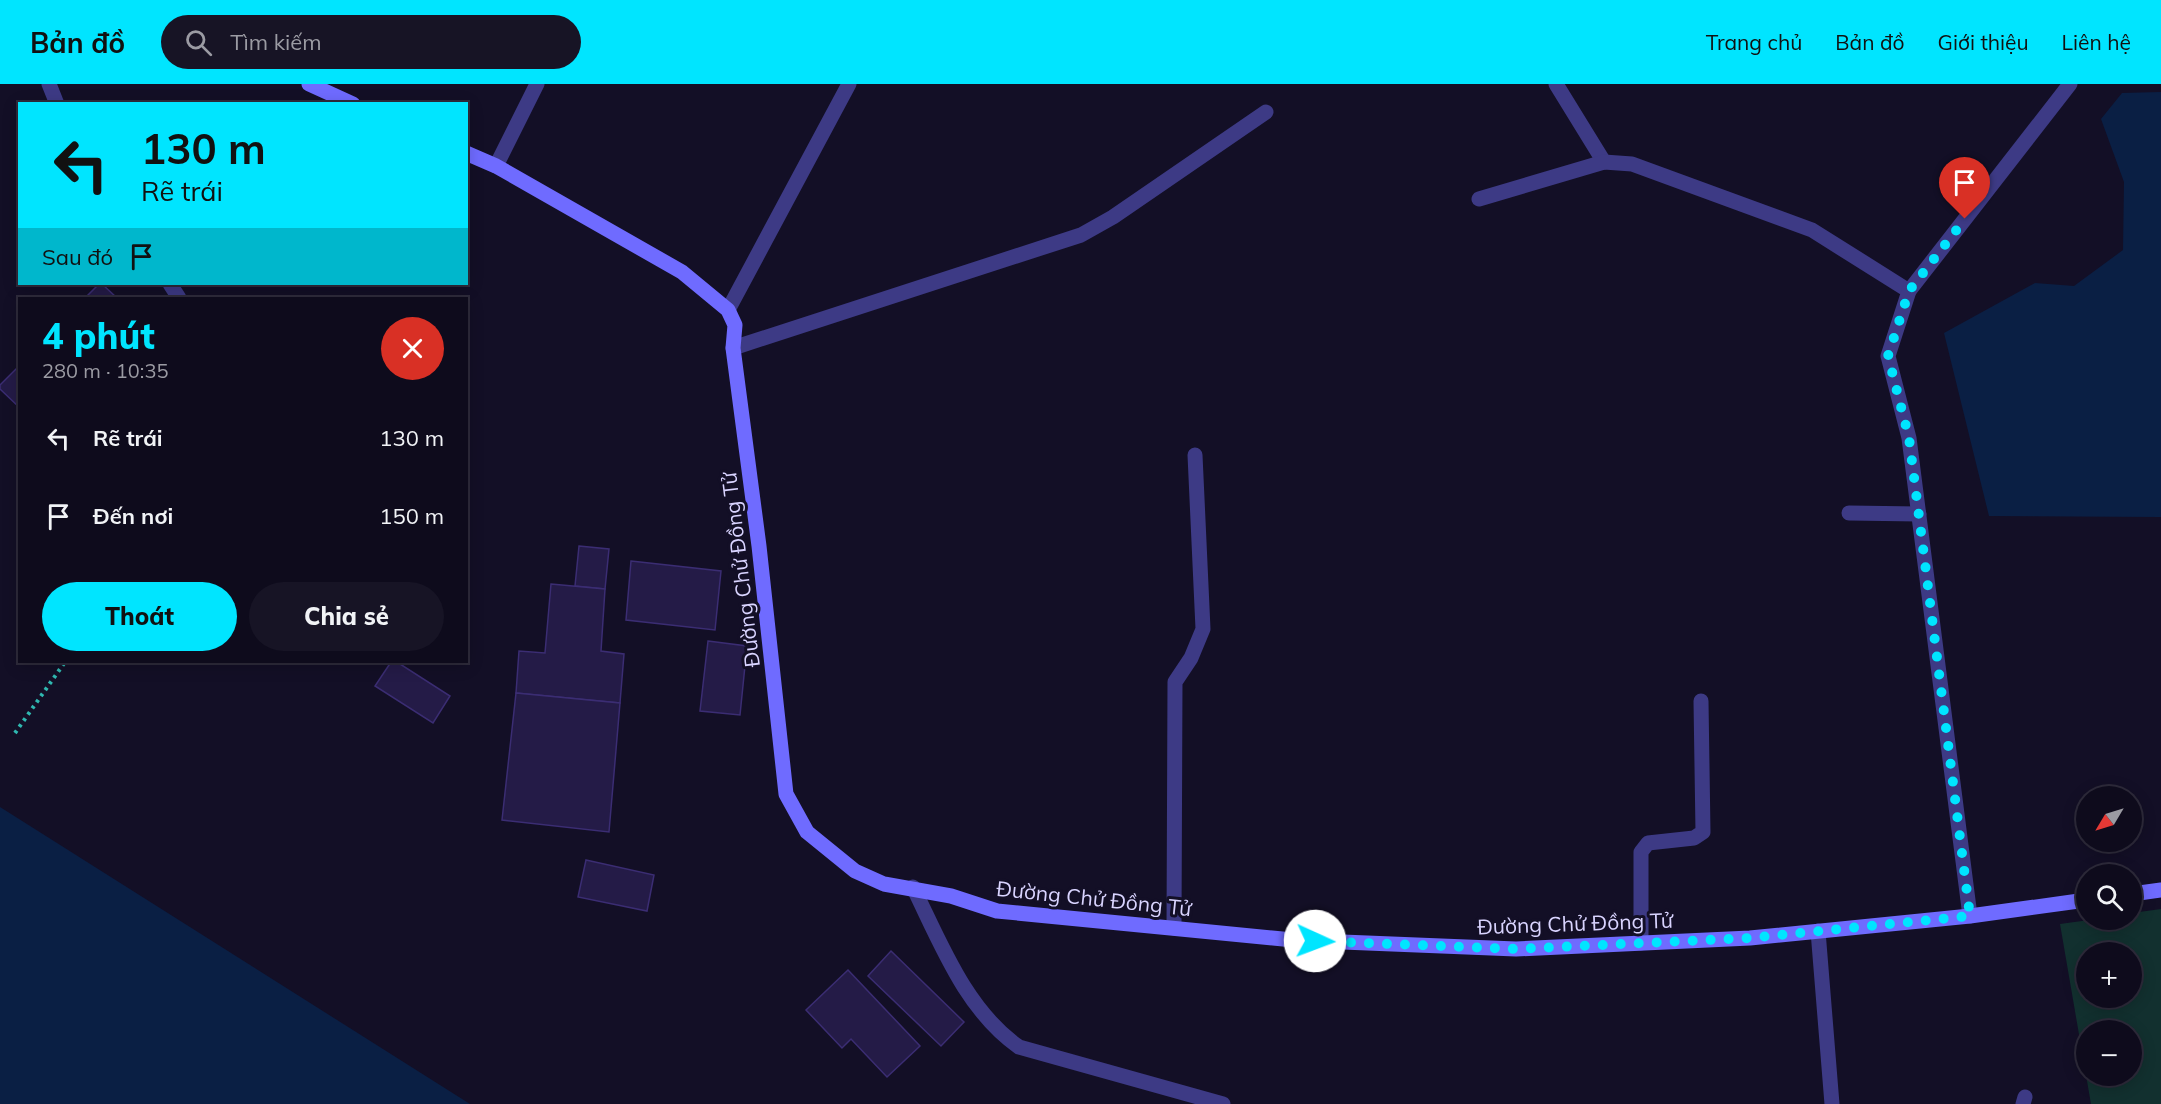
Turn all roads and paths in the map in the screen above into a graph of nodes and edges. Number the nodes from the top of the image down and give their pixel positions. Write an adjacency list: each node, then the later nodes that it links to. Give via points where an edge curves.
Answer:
1 (49, 84): 7 (street)
2 (309, 84): 8 (street)
3 (537, 84): 12 (street)
4 (849, 84): 15 (street)
5 (1556, 84): 11 (street)
6 (2070, 84): 14 (street)
7 (56, 102)
8 (349, 102)
9 (1266, 112): 16 (street, via 1081,235)
10 (468, 154): 12 (street)
11 (1604, 162): 13 (street); 14 (street, via 1632,164 1812,230)
12 (496, 166): 15 (street, via 682,272)
13 (1479, 199)
14 (1909, 291): 19 (street, via 1888,356 1909,438)
15 (728, 310): 16 (street, Đường Chử Đồng Tử, via 735,325)
16 (733, 348): 23 (street, Đường Chử Đồng Tử, via 786,794 807,832 855,872 884,884)
17 (1195, 455): 28 (street, via 1203,629 1175,682)
18 (1849, 513): 19 (street)
19 (1919, 514): 27 (street)
20 (64, 663): 22 (path)
21 (1701, 701): 30 (street, via 1703,832 1694,838 1648,843 1643,847)
22 (15, 733)
23 (913, 888): 28 (street, Đường Chử Đồng Tử, via 997,911); 31 (street, via 957,978 999,1033 1019,1047)
24 (2161, 890): 25 (street)
25 (2142, 893)
26 (2076, 901): 27 (street, Đường Chử Đồng Tử)
27 (1970, 916): 29 (street, Đường Chử Đồng Tử)
28 (1174, 928): 30 (street, Đường Chử Đồng Tử, via 1293,940 1516,949)
29 (1818, 931): 30 (street, Đường Chử Đồng Tử); 32 (street)
30 (1641, 943)
31 (1223, 1104)
32 (1832, 1104)

